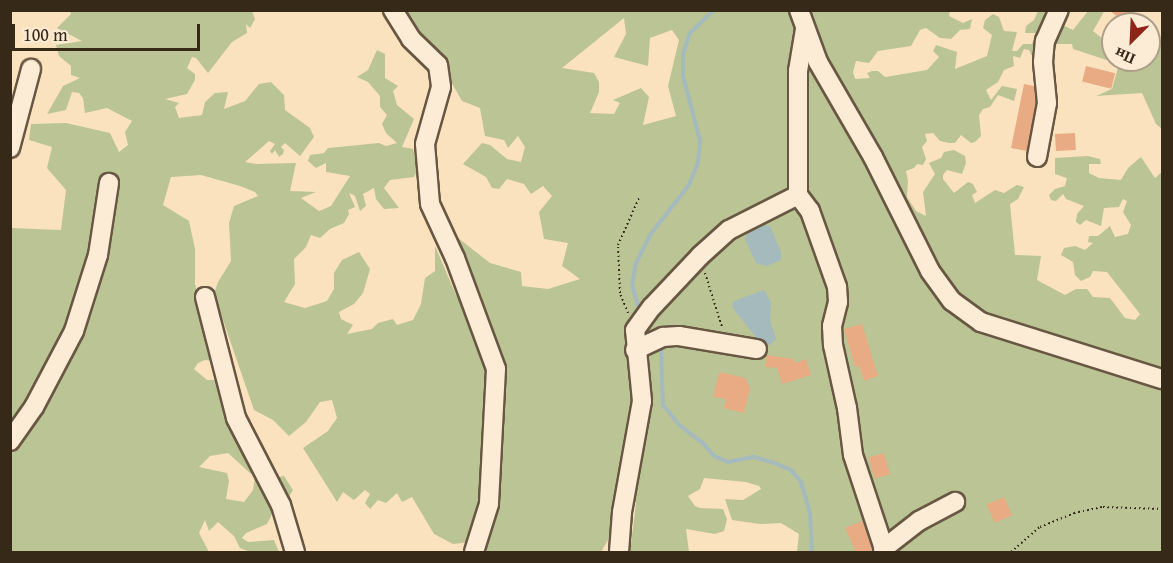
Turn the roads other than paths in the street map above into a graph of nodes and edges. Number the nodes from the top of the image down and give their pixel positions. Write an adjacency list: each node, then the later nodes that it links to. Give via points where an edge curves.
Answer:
1 (393, 10): 19 (street, via 411,39 438,65 441,87 424,144 430,204 455,258 496,369 489,504)
2 (799, 10): 5 (street)
3 (811, 10): 5 (street)
4 (1059, 10): 8 (street, via 1046,41 1043,62 1047,103)
5 (805, 29): 10 (street, via 797,81); 14 (street, via 818,62 873,157 930,271 952,302 981,322)
6 (31, 69): 7 (street)
7 (10, 148)
8 (1037, 157)
9 (109, 183): 15 (street, via 98,255 74,331 34,407)
10 (798, 195): 13 (street, via 729,230 699,256 635,330); 17 (street, via 810,211 837,287 833,345 853,455)
11 (205, 297): 18 (street, via 236,418 281,505)
12 (757, 349): 13 (street, via 679,336 663,337)
13 (635, 350): 20 (street, via 642,400 622,512)
14 (1162, 379)
15 (10, 441)
16 (956, 502): 17 (street, via 919,521)
17 (884, 551)
18 (295, 552)
19 (474, 552)
20 (619, 552)

